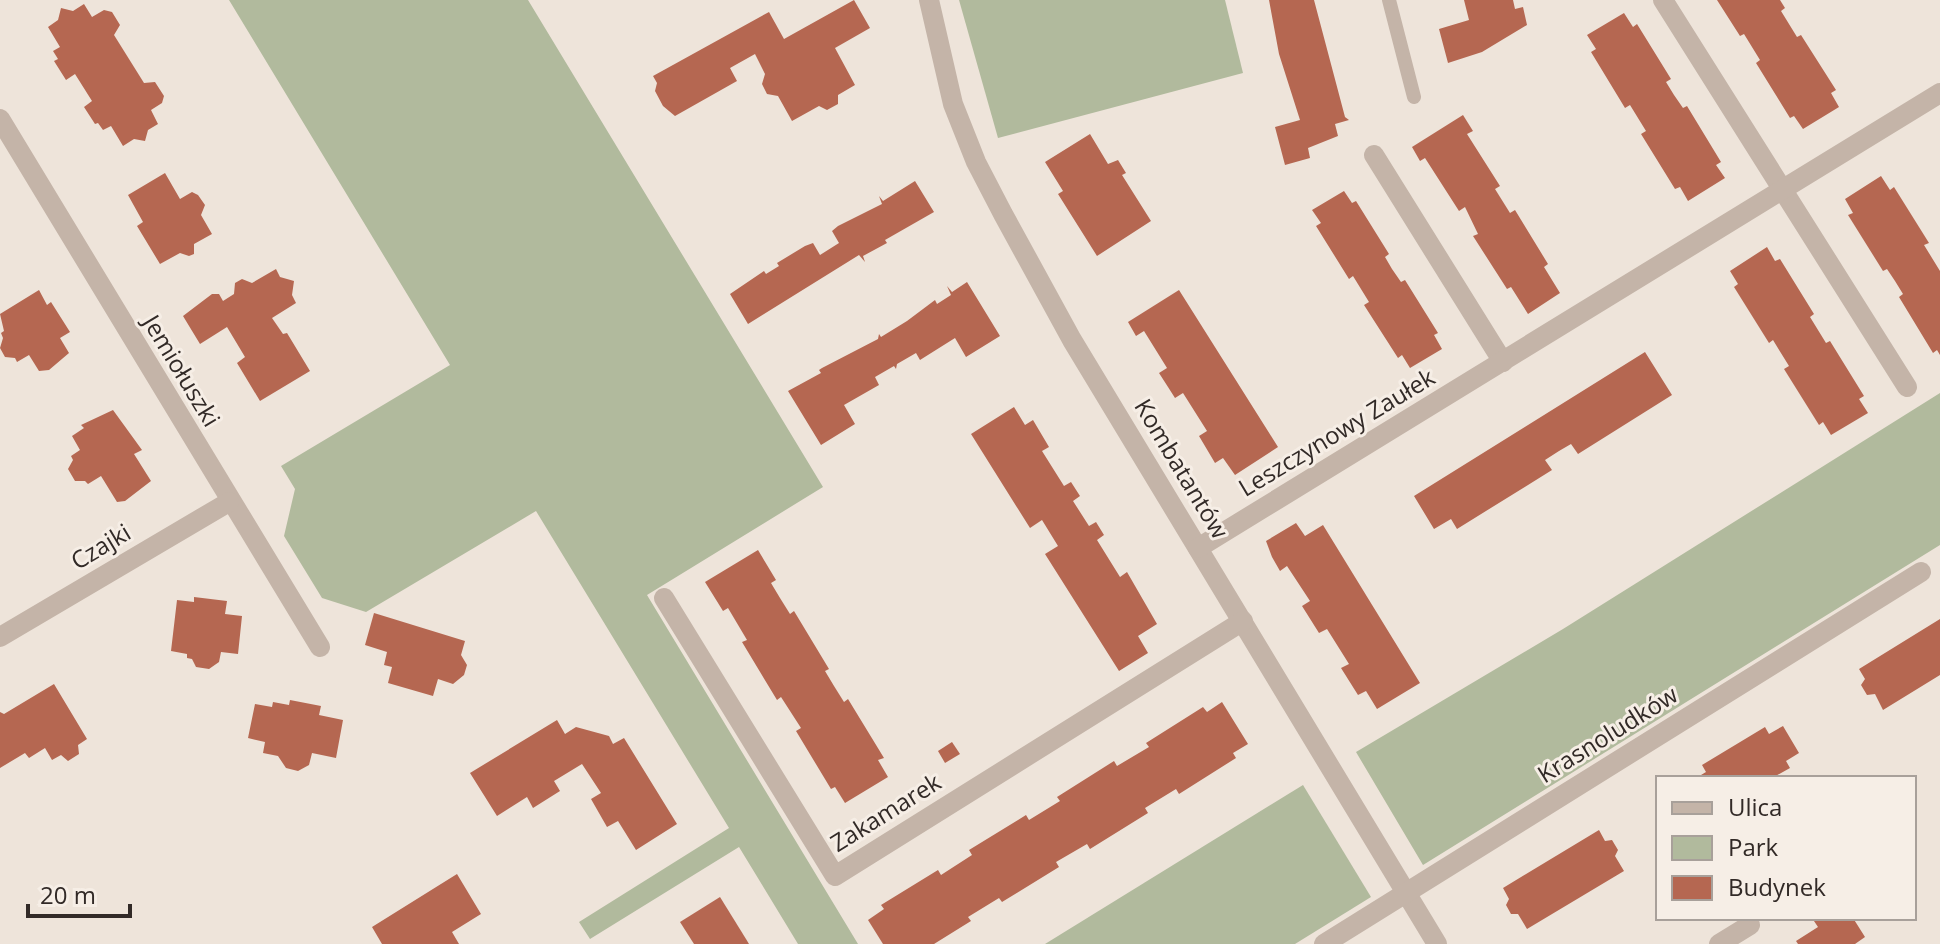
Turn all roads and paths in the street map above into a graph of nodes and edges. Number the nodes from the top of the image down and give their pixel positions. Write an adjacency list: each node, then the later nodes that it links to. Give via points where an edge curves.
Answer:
1 (929, 0): 12 (street, Kombatantów, via 953,104 976,162 1072,340)
2 (1389, 0): 5 (lane)
3 (1663, 0): 8 (street)
4 (1940, 93): 8 (street, Leszczynowy Zaułek)
5 (1414, 97)
6 (0, 119): 11 (street, Jemiołuszki)
7 (1374, 155): 9 (street)
8 (1783, 191): 9 (street, Leszczynowy Zaułek); 10 (street)
9 (1503, 362): 12 (street, Leszczynowy Zaułek)
10 (1907, 387)
11 (229, 502): 16 (street, Czajki); 17 (street, Jemiołuszki)
12 (1198, 548): 15 (street, Kombatantów)
13 (1921, 572): 18 (street, Krasnoludków)
14 (664, 598): 15 (street, Zakamarek, via 835,876)
15 (1243, 621): 18 (street, Kombatantów)
16 (0, 637)
17 (320, 647)
18 (1405, 892): 20 (street, Krasnoludków); 21 (street, Kombatantów)
19 (1750, 925): 22 (street)
20 (1324, 944)
21 (1437, 944)
22 (1719, 944)

